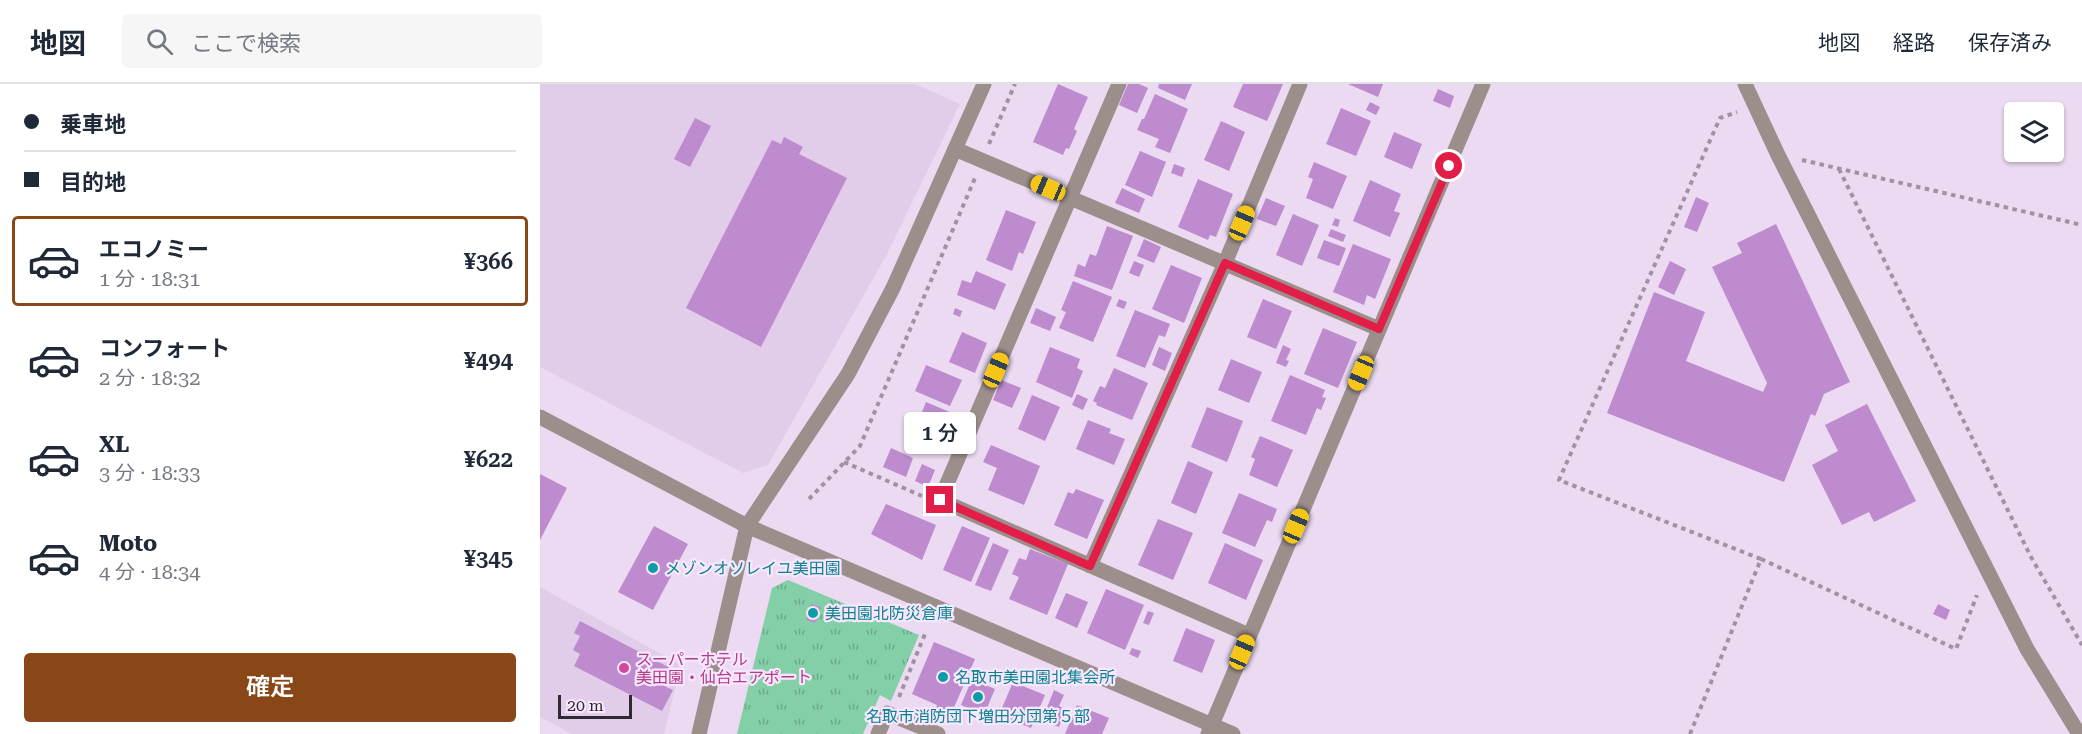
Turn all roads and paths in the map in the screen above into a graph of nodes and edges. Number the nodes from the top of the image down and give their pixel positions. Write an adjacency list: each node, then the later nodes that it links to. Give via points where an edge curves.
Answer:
1 (984, 84): 8 (street)
2 (1015, 84): 10 (path)
3 (1119, 84): 12 (street)
4 (1300, 84): 14 (street)
5 (1483, 84): 15 (street)
6 (1745, 84): 7 (street)
7 (1754, 106): 9 (street); 21 (path, via 1719,118 1559,480)
8 (955, 149): 10 (street); 20 (street, via 893,288 848,374)
9 (1778, 155): 11 (path); 23 (street)
10 (982, 160): 12 (street); 17 (path, via 860,446)
11 (1839, 169): 13 (path); 26 (path, via 2031,557)
12 (1070, 196): 14 (street); 19 (street)
13 (2082, 225)
14 (1225, 263): 15 (street); 22 (street)
15 (1379, 329): 25 (street)
16 (540, 417): 20 (street)
17 (844, 462): 18 (path); 19 (path)
18 (809, 499)
19 (940, 500): 22 (street)
20 (747, 526): 28 (street); 29 (street)
21 (1761, 559): 23 (path, via 1956,649); 33 (path)
22 (1090, 566): 25 (street)
23 (1987, 570): 34 (street, via 2027,649)
24 (925, 634): 27 (path)
25 (1249, 635): 28 (street)
26 (2082, 645)
27 (892, 715): 30 (street, via 887,713); 31 (street)
28 (1210, 729): 32 (street)
29 (699, 734)
30 (878, 734)
31 (938, 734)
32 (1233, 734)
33 (1690, 734)
34 (2079, 734)

